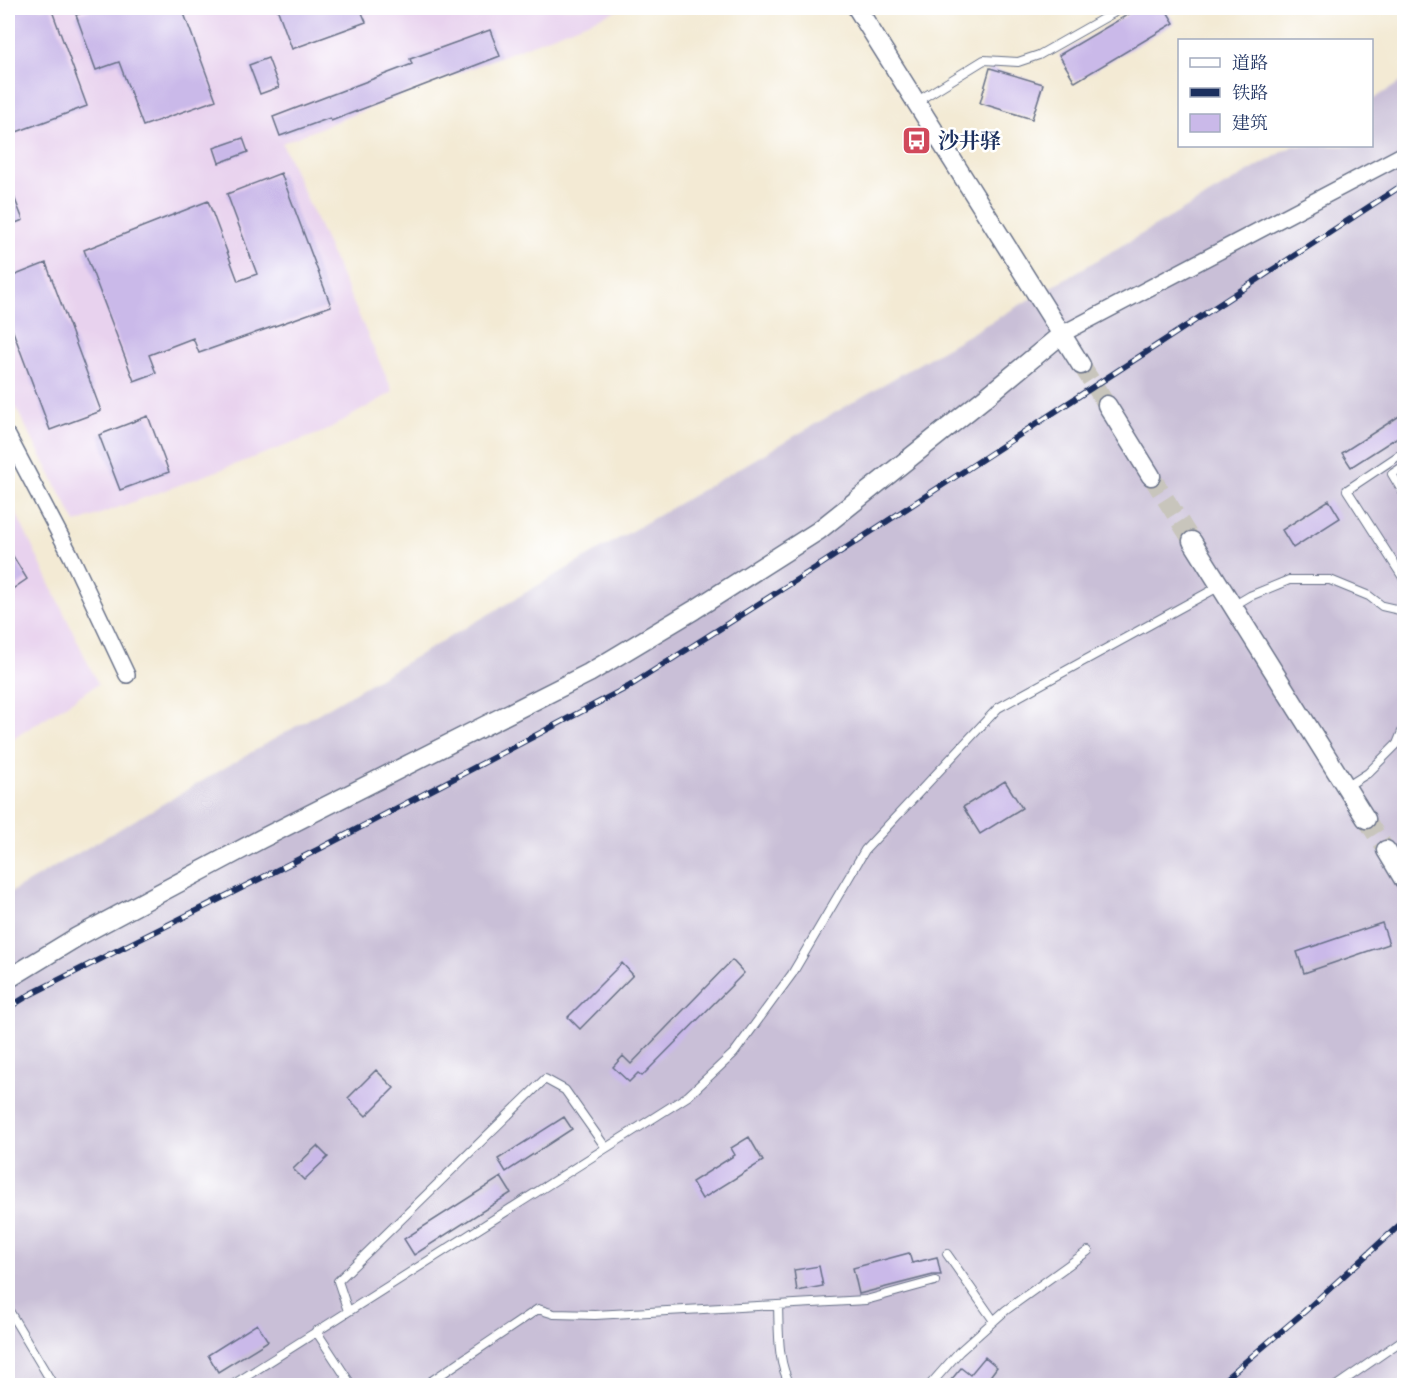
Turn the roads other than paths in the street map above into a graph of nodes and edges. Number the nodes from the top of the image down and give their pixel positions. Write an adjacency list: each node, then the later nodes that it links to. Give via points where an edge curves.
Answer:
1 (857, 8): 3 (street)
2 (1122, 8): 3 (lane, via 1039,55 1018,62 984,60)
3 (916, 102): 5 (street)
4 (1404, 154): 5 (street)
5 (1062, 334): 6 (street); 24 (street, via 818,531 694,610 589,672 261,839 77,937)
6 (1081, 365)
7 (1107, 405): 11 (street)
8 (8, 436): 18 (street)
9 (1404, 452): 14 (lane, via 1347,490)
10 (1404, 466): 12 (lane, via 1392,474)
11 (1151, 476)
12 (1404, 494)
13 (1192, 541): 15 (street)
14 (1404, 579)
15 (1220, 586): 16 (street); 25 (lane, via 998,708 866,850 792,974 734,1053 688,1096)
16 (1233, 606): 17 (lane, via 1289,580 1330,580 1369,596 1382,606); 20 (street)
17 (1404, 611)
18 (127, 675)
19 (1404, 727): 20 (lane, via 1397,744 1368,773)
20 (1346, 787): 21 (street)
21 (1366, 819)
22 (1386, 850): 23 (street)
23 (1404, 880)
24 (8, 979)
25 (606, 1148): 31 (lane); 31 (lane, via 565,1090 545,1079 338,1281)
26 (1088, 1251): 32 (lane)
27 (947, 1254): 32 (lane)
28 (935, 1281): 29 (lane, via 866,1300)
29 (778, 1305): 38 (lane, via 595,1315 554,1314 538,1309); 39 (lane, via 780,1353)
30 (8, 1309): 35 (lane)
31 (348, 1311): 33 (lane)
32 (994, 1321): 40 (lane)
33 (316, 1331): 36 (lane); 37 (lane)
34 (1404, 1339): 41 (lane)
35 (54, 1386)
36 (231, 1386)
37 (352, 1386)
38 (424, 1386)
39 (791, 1386)
40 (929, 1386)
41 (1336, 1386)

